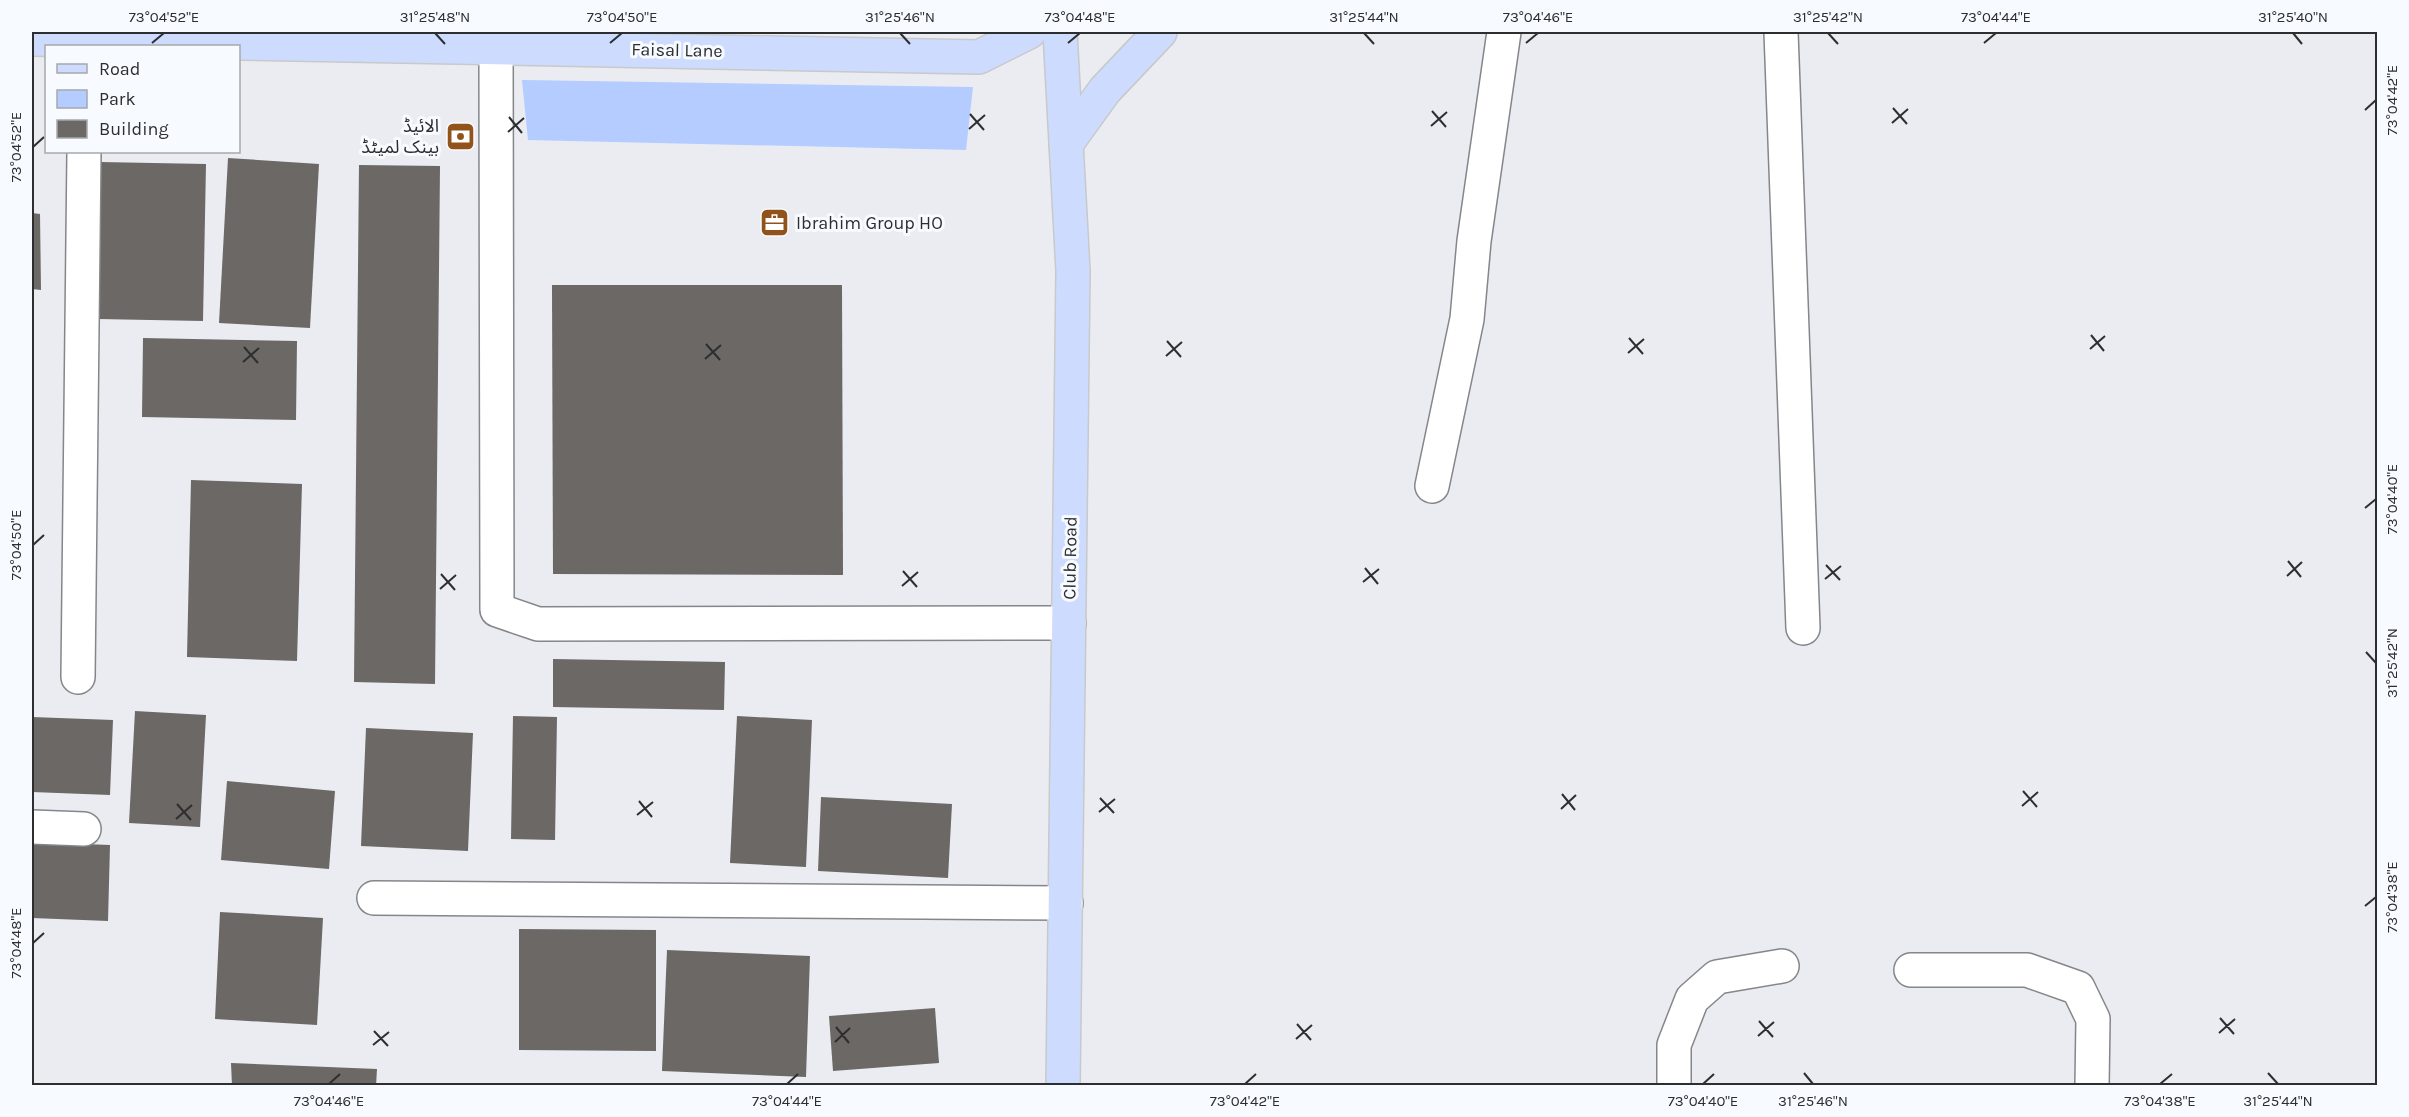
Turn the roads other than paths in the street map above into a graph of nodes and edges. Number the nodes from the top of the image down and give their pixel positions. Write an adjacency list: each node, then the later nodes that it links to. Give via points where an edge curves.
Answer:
1 (1029, 32): 8 (main road, Faisal Lane, via 979,57)
2 (1060, 32): 9 (main road, Club Road)
3 (1160, 32): 9 (main road, via 1105,90)
4 (1504, 32): 11 (street, via 1474,241 1467,319)
5 (1781, 32): 13 (street)
6 (32, 39): 7 (main road, Faisal Lane)
7 (86, 42): 8 (main road, Faisal Lane)
8 (496, 46): 12 (street, via 497,610 538,624)
9 (1066, 144): 12 (main road, Club Road, via 1073,271)
10 (84, 153): 14 (street)
11 (1432, 486)
12 (1069, 623): 18 (main road, Club Road)
13 (1803, 628)
14 (78, 677)
15 (32, 827): 16 (street)
16 (84, 829)
17 (374, 898): 18 (street)
18 (1066, 903): 21 (main road, Club Road)
19 (1782, 966): 22 (street, via 1717,977 1692,999 1674,1045)
20 (1911, 970): 23 (street, via 2027,970 2078,988 2093,1019)
21 (1063, 1086)
22 (1674, 1086)
23 (2092, 1086)

